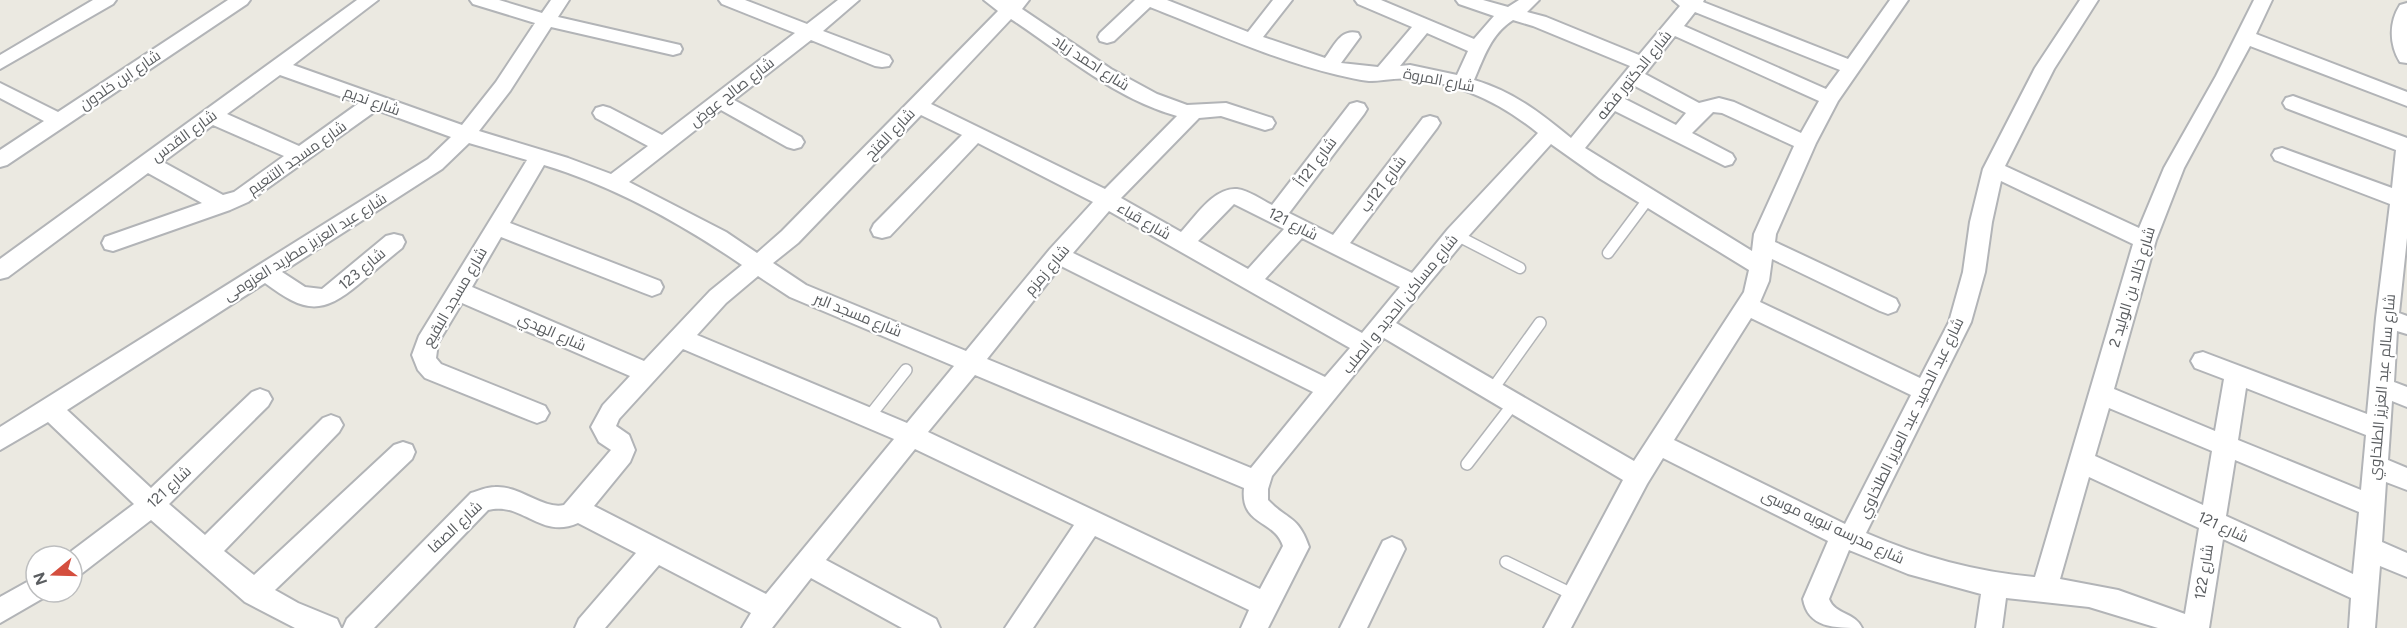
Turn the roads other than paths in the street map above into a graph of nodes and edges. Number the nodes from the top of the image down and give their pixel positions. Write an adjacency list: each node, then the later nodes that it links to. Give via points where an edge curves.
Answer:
1 (107, 0): 32 (street)
2 (241, 0): 52 (street, شارع ابن خلدون)
3 (369, 0): 34 (street, شارع القدس)
4 (479, 0): 20 (street)
5 (560, 0): 20 (street, شارع عبد العزيز مطريد العزومى)
6 (728, 0): 23 (street)
7 (850, 0): 23 (street, شارع صالح عوض)
8 (1148, 0): 24 (street); 27 (street, شارع المروة)
9 (1283, 0): 27 (street)
10 (1364, 0): 21 (street)
11 (1466, 0): 19 (street)
12 (1530, 0): 19 (street)
13 (1899, 0): 35 (street)
14 (2089, 0): 70 (street, شارع عبد الحميد عبد العزيز الطلخاوي, via 2044,68)
15 (2264, 0): 26 (street, شارع خالد بن الوليد 2)
16 (1689, 1): 22 (street, شارع الدكتور فضه); 35 (street)
17 (1008, 3): 46 (street, شارع الفتح); 50 (street, شارع احمد زياد, via 1116,82 1161,104)
18 (2407, 9): 30 (street, via 2400,35)
19 (1511, 14): 28 (street, via 1496,24); 36 (street, via 1549,24)
20 (546, 20): 29 (street); 57 (street, شارع عبد العزيز مطريد العزومى)
21 (1424, 25): 28 (street); 37 (street)
22 (1673, 28): 36 (street, شارع الدكتور فضه); 40 (street)
23 (810, 32): 31 (street); 44 (street, شارع صالح عوض)
24 (1107, 37)
25 (1351, 37): 33 (street)
26 (2245, 37): 41 (street); 82 (street, شارع خالد بن الوليد 2, via 2174,168)
27 (1251, 40): 33 (street, شارع المروة)
28 (1479, 48): 38 (street)
29 (673, 49)
30 (2407, 57)
31 (882, 61)
32 (0, 63)
33 (1329, 66): 37 (street, شارع المروة)
34 (278, 67): 43 (street, شارع نديم); 51 (street, شارع القدس)
35 (1850, 67): 40 (street)
36 (1638, 70): 42 (street, شارع الدكتور فضه); 48 (street)
37 (1384, 73): 38 (street, شارع المروة, via 1410,72)
38 (1463, 82): 55 (street, شارع المروة, via 1506,99)
39 (0, 90): 52 (street)
40 (1830, 98): 60 (street)
41 (2407, 99)
42 (1613, 101): 58 (street); 62 (street, شارع الدكتور فضه)
43 (375, 102): 57 (street, شارع نديم); 64 (street, شارع مسجد التنعيم)
44 (721, 102): 59 (street); 61 (street, شارع صالح عوض)
45 (2293, 103): 66 (street)
46 (918, 106): 56 (street, شارع قباء); 90 (street, شارع الفتح, via 790,237)
47 (1357, 109): 76 (street, شارع 121أ)
48 (1699, 111): 58 (street); 60 (street, via 1705,106 1721,105)
49 (603, 113): 61 (street)
50 (1192, 113): 53 (street, شارع احمد زياد, via 1224,110); 73 (street, شارع زمزم)
51 (212, 116): 64 (street); 69 (street, شارع القدس)
52 (58, 121): 68 (street, شارع ابن خلدون)
53 (1265, 123)
54 (1430, 123): 86 (street, شارع 121ب)
55 (1550, 132): 62 (street, شارع المروة); 81 (street, شارع مساكن الحديد و الصلب)
56 (975, 134): 73 (street, شارع قباء); 80 (street)
57 (467, 135): 65 (street, شارع مسجد البر); 93 (street, شارع عبد العزيز مطريد العزومى, via 410,182)
58 (1679, 135): 67 (street)
59 (794, 142)
60 (1806, 143): 89 (street)
61 (664, 145): 71 (street, شارع صالح عوض)
62 (1572, 150): 72 (street, شارع المروة)
63 (2282, 154): 74 (street)
64 (302, 155): 75 (street, شارع مسجد التنعيم, via 250,192)
65 (539, 156): 71 (street, شارع مسجد البر); 78 (street, شارع مسجد البقيع)
66 (2407, 156): 74 (street, شارع سالم عبد العزيز الطلخاوي)
67 (1725, 159)
68 (0, 160)
69 (148, 163): 75 (street); 92 (street, شارع القدس)
70 (1993, 169): 82 (street); 113 (street, شارع عبد الحميد عبد العزيز الطلخاوي, via 1968,297)
71 (614, 183): 90 (street, شارع مسجد البر, via 718,238)
72 (1649, 198): 87 (lane); 89 (street, شارع المروة)
73 (1107, 200): 85 (street, شارع قباء); 88 (street, شارع زمزم)
74 (2401, 200): 77 (street, شارع سالم عبد العزيز الطلخاوي)
75 (223, 205): 84 (street, شارع مسجد التنعيم)
76 (1276, 215): 79 (street, شارع 121); 85 (street, شارع 121, via 1231,196)
77 (2402, 225): 100 (street, شارع سالم عبد العزيز الطلخاوي)
78 (497, 226): 96 (street); 97 (street, شارع مسجد البقيع)
79 (1299, 227): 86 (street, شارع 121); 94 (street)
80 (882, 230)
81 (1456, 235): 91 (lane); 95 (street, شارع مساكن الحديد و الصلب)
82 (2145, 240): 114 (street, شارع خالد بن الوليد 2)
83 (394, 242): 93 (street, شارع 123, via 320,300 305,298)
84 (113, 243)
85 (1183, 243): 94 (street, شارع قباء)
86 (1336, 246): 95 (street, شارع 121)
87 (1608, 253)
88 (1058, 255): 106 (street, شارع زمزم); 111 (street)
89 (1762, 256): 98 (street, شارع المروة); 99 (street, via 1754,294)
90 (757, 265): 103 (street, شارع الفتح, via 718,297); 106 (street, شارع مسجد البر, via 806,294)
91 (1520, 268)
92 (0, 271)
93 (267, 272): 118 (street, شارع عبد العزيز مطريد العزومى)
94 (1250, 281): 104 (street, شارع قباء)
95 (1415, 285): 102 (street, شارع مساكن الحديد و الصلب)
96 (652, 287)
97 (458, 291): 108 (street, شارع الهدي); 119 (street, شارع مسجد البقيع, via 424,347 426,365)
98 (1888, 305)
99 (1747, 306): 113 (street); 125 (street)
100 (2397, 321): 110 (street, شارع سالم عبد العزيز الطلخاوي)
101 (1540, 323): 112 (lane)
102 (1382, 326): 104 (street, شارع مساكن الحديد و الصلب); 112 (street)
103 (680, 338): 108 (street, شارع الفتح); 120 (street)
104 (1365, 346): 111 (street, شارع مساكن الحديد و الصلب)
105 (2203, 361): 109 (street)
106 (972, 362): 123 (street, شارع زمزم); 133 (street, شارع مسجد البر)
107 (906, 370): 120 (lane)
108 (647, 373): 136 (street, شارع الفتح, via 604,421 604,431 620,442 623,450)
109 (2236, 374): 122 (street); 126 (street, شارع 122)
110 (2381, 387): 115 (street); 122 (street, شارع سالم عبد العزيز الطلخاوي)
111 (1330, 390): 133 (street, شارع مساكن الحديد و الصلب)
112 (1492, 390): 117 (street)
113 (1925, 391): 139 (street, شارع عبد الحميد عبد العزيز الطلخاوي)
114 (2100, 394): 126 (street); 128 (street, شارع خالد بن الوليد 2)
115 (2407, 397)
116 (260, 399): 134 (street, شارع 121)
117 (1514, 403): 129 (lane); 131 (street)
118 (49, 408): 124 (street, شارع عبد العزيز مطريد العزومى); 134 (street)
119 (537, 413)
120 (869, 417): 123 (street)
121 (331, 425): 143 (street)
122 (2378, 429): 130 (street, شارع سالم عبد العزيز الطلخاوي)
123 (912, 436): 137 (street); 145 (street, شارع زمزم)
124 (0, 440)
125 (1658, 444): 131 (street); 139 (street, شارع مدرسه نبويه موسى)
126 (2224, 446): 135 (street); 138 (street, شارع 122)
127 (403, 452): 151 (street)
128 (2080, 461): 138 (street, شارع 121); 149 (street, شارع خالد بن الوليد 2)
129 (1467, 464)
130 (2375, 466): 132 (street); 135 (street, شارع سالم عبد العزيز الطلخاوي)
131 (1638, 476): 152 (street)
132 (2407, 479)
133 (1257, 482): 154 (street, via 1257,504 1264,514 1287,526 1296,547)
134 (151, 505): 143 (street); 144 (street, شارع 121)
135 (2372, 506): 141 (street, شارع سالم عبد العزيز الطلخاوي)
136 (576, 509): 142 (street); 159 (street, شارع الصفا, via 558,519 504,496 480,501)
137 (1091, 521): 154 (street); 162 (street)
138 (2212, 522): 150 (street, شارع 121); 157 (street, شارع 122)
139 (1847, 537): 148 (street, شارع مدرسه نبويه موسى, via 1946,575); 166 (street, شارع عبد الحميد عبد العزيز الطلخاوي, via 1815,601 1827,617)
140 (1392, 549): 164 (street)
141 (2368, 549): 147 (street); 150 (street, شارع سالم عبد العزيز الطلخاوي)
142 (655, 550): 156 (street); 160 (street)
143 (206, 552): 151 (street)
144 (84, 557)
145 (808, 562): 156 (street, شارع زمزم); 161 (street)
146 (1506, 562): 152 (lane)
147 (2407, 565)
148 (1995, 586): 149 (street, شارع مدرسه نبويه موسى); 167 (street)
149 (2044, 591): 157 (street, شارع مدرسه نبويه موسى, via 2078,593)
150 (2365, 592): 168 (street, شارع سالم عبد العزيز الطلخاوي)
151 (254, 593): 158 (street)
152 (1574, 595): 165 (street)
153 (24, 596): 155 (street)
154 (1266, 605): 163 (street)
155 (0, 611)
156 (762, 618)
157 (2185, 627)
158 (328, 628)
159 (356, 628)
160 (588, 628)
161 (927, 628)
162 (1018, 628)
163 (1254, 628)
164 (1353, 628)
165 (1557, 628)
166 (1849, 628)
167 (1989, 628)
168 (2362, 628)

